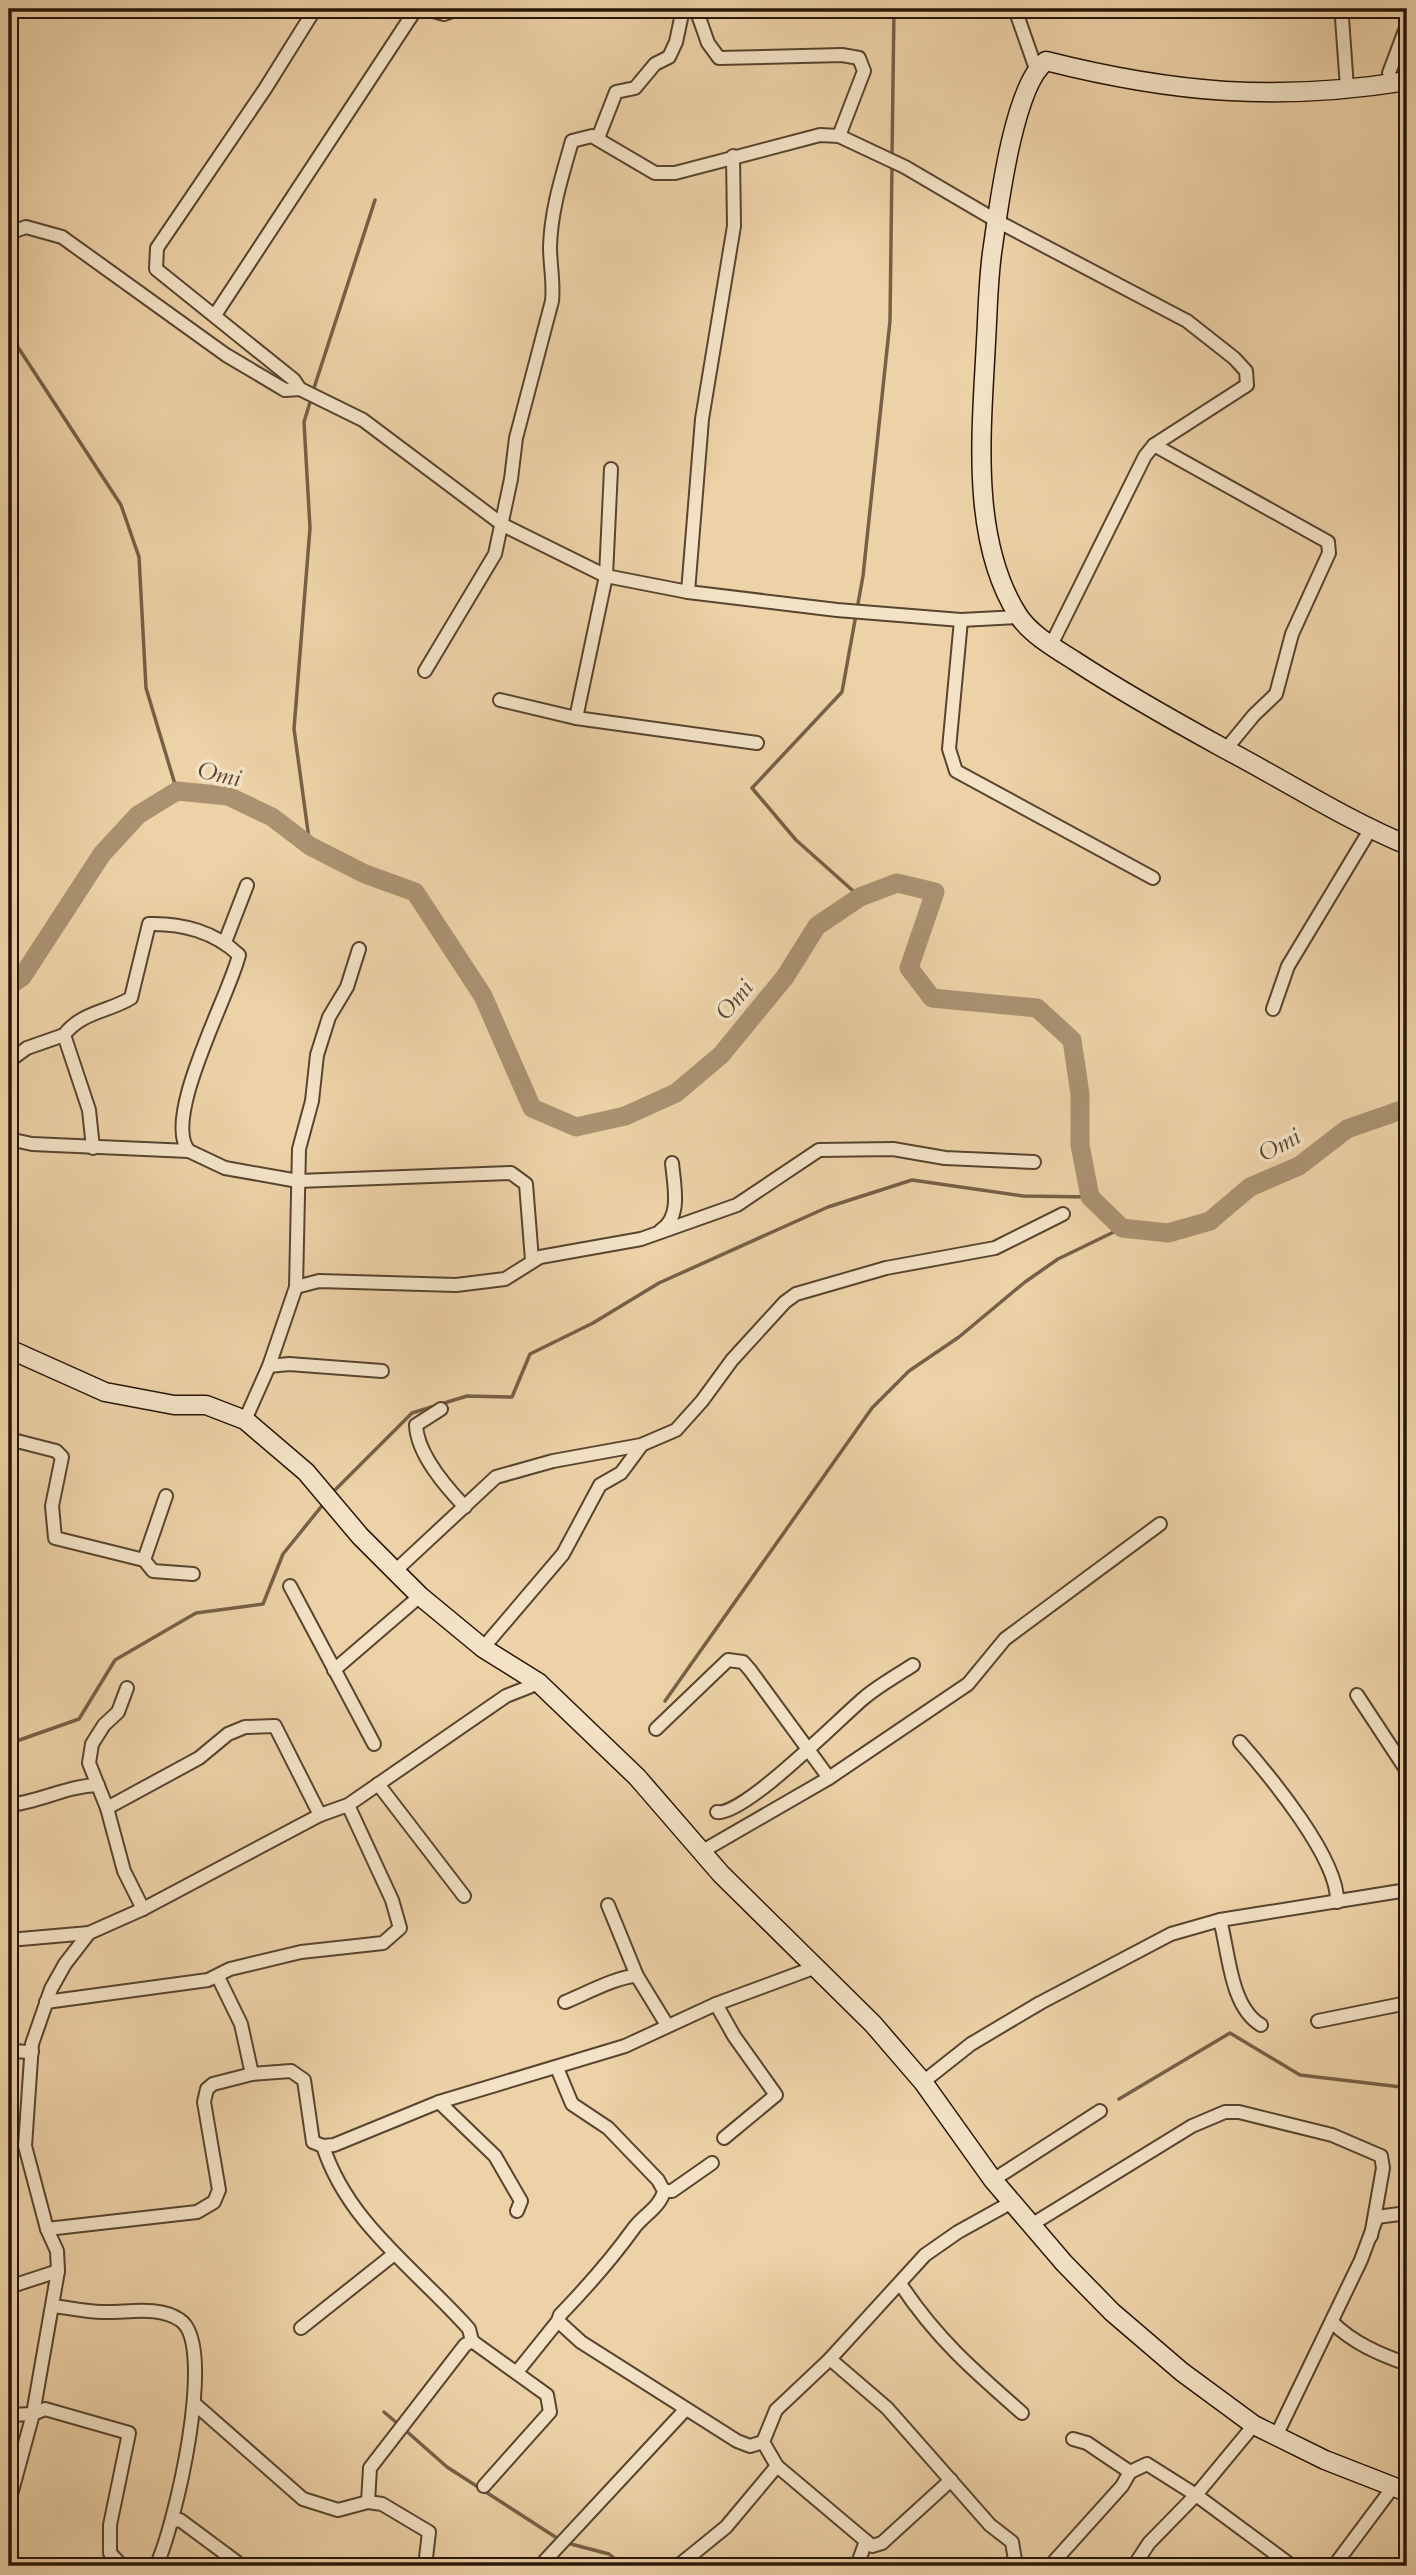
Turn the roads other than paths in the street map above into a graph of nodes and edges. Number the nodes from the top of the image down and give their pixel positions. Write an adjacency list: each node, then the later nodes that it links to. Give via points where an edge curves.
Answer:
1 (315, 9): 18 (street, via 158,248 156,269)
2 (416, 9): 18 (street)
3 (426, 9): 4 (street, via 444,14)
4 (458, 9)
5 (683, 9): 14 (street, via 669,57 655,64 635,88 616,92)
6 (696, 9): 13 (street, via 708,43 719,58 859,58 864,71)
7 (1015, 9): 10 (street)
8 (1342, 18): 12 (street)
9 (1407, 25): 11 (street, via 1389,73)
10 (1036, 69): 12 (street, via 1046,61 1172,88 1263,94); 16 (street, via 1023,99)
11 (1399, 82): 12 (street)
12 (1347, 89)
13 (839, 136): 15 (street, via 820,135); 16 (street, via 905,167)
14 (598, 138): 15 (street, via 655,173 676,173); 22 (street, via 572,141 555,198 550,249 552,301 516,438)
15 (733, 156): 24 (street, via 734,226 702,419)
16 (997, 221): 20 (street, via 1187,321 1246,371 1247,385); 25 (street, via 989,272 979,447 999,579)
17 (9, 233): 19 (street, via 26,227 62,237 226,355 285,390)
18 (215, 315): 19 (street)
19 (305, 391): 22 (street, via 363,420)
20 (1154, 445): 27 (street); 32 (street, via 1328,542 1329,553 1292,634 1276,694)
21 (611, 469): 23 (street)
22 (503, 525): 23 (street); 28 (street, via 495,554)
23 (606, 576): 24 (street); 30 (street)
24 (688, 592): 26 (street)
25 (1019, 617): 26 (street); 27 (street)
26 (961, 620): 35 (street, via 949,750 956,771)
27 (1051, 645): 32 (street, via 1177,725)
28 (425, 671)
29 (499, 700): 30 (street)
30 (576, 718): 31 (street)
31 (757, 743)
32 (1226, 749): 33 (street)
33 (1370, 830): 34 (street); 39 (street, via 1288,966)
34 (1407, 845)
35 (1153, 878)
36 (247, 885): 37 (street)
37 (225, 942): 40 (street, via 172,924 149,924 131,998 90,1013); 44 (street, via 239,955 199,1057 181,1130)
38 (359, 949): 47 (street, via 317,1055 312,1101 299,1149)
39 (1273, 1009)
40 (64, 1035): 41 (street, via 27,1048); 43 (street, via 89,1110)
41 (9, 1061)
42 (9, 1139): 43 (street)
43 (93, 1149): 44 (street)
44 (189, 1151): 47 (street, via 225,1168)
45 (1034, 1162): 49 (street, via 945,1158 893,1149 819,1150 737,1205)
46 (672, 1163): 49 (street, via 675,1210 669,1226)
47 (298, 1181): 50 (street, via 511,1173 526,1184); 51 (street)
48 (1063, 1214): 58 (street, via 995,1248 886,1268 796,1294 732,1360 676,1430)
49 (658, 1233): 50 (street)
50 (532, 1261): 51 (street, via 505,1279 492,1281 318,1281)
51 (296, 1287): 53 (street)
52 (9, 1349): 56 (street, via 105,1392 174,1405 206,1405)
53 (268, 1366): 54 (street); 56 (street)
54 (382, 1371)
55 (441, 1409): 60 (street, via 416,1425 416,1437 447,1488)
56 (245, 1420): 63 (street, via 306,1472)
57 (9, 1438): 62 (street, via 56,1451 62,1457 52,1506 55,1538)
58 (641, 1446): 60 (street, via 509,1472 483,1487); 67 (street, via 621,1472 600,1485 563,1554)
59 (166, 1496): 62 (street)
60 (465, 1507): 63 (street)
61 (1160, 1524): 78 (street, via 1005,1639 968,1684)
62 (145, 1559): 64 (street, via 153,1571)
63 (394, 1572): 66 (street)
64 (193, 1574)
65 (290, 1586): 69 (street)
66 (420, 1596): 67 (street); 69 (street)
67 (483, 1648): 70 (street)
68 (913, 1665): 76 (street, via 864,1697)
69 (334, 1670): 75 (street)
70 (539, 1683): 79 (street, via 506,1696); 86 (street, via 637,1777)
71 (127, 1689): 80 (street, via 118,1712 92,1744 89,1763)
72 (1357, 1695): 77 (street)
73 (656, 1729): 76 (street, via 728,1660 738,1660)
74 (1240, 1742): 89 (street, via 1290,1799 1334,1877)
75 (374, 1744)
76 (810, 1750): 78 (street); 84 (street, via 741,1803)
77 (1407, 1771)
78 (829, 1778): 86 (street)
79 (378, 1784): 82 (street); 88 (street)
80 (98, 1785): 81 (street); 83 (street)
81 (9, 1805)
82 (348, 1805): 85 (street); 97 (street, via 392,1900 400,1928 393,1938 301,1952 230,1969)
83 (107, 1808): 85 (street, via 199,1758 228,1734 245,1727 275,1726); 91 (street, via 124,1871)
84 (717, 1812)
85 (320, 1815): 91 (street)
86 (701, 1852): 95 (street)
87 (1407, 1890): 89 (street)
88 (464, 1896)
89 (1337, 1902): 92 (street)
90 (608, 1905): 96 (street)
91 (143, 1909): 93 (street)
92 (1220, 1920): 104 (street, via 1238,1996 1249,2018); 109 (street, via 1171,1934 1072,1985 971,2044)
93 (89, 1933): 94 (street); 99 (street, via 65,1964)
94 (9, 1940)
95 (816, 1967): 101 (street); 109 (street)
96 (637, 1976): 98 (street, via 625,1976); 103 (street)
97 (218, 1978): 99 (street); 108 (street, via 240,2024)
98 (565, 2001)
99 (47, 2002): 106 (street)
100 (1407, 2003): 102 (street)
101 (716, 2004): 103 (street); 112 (street, via 776,2095)
102 (1318, 2021)
103 (667, 2025): 107 (street, via 625,2046)
104 (1261, 2025)
105 (9, 2051): 106 (street)
106 (32, 2052): 121 (street, via 25,2146)
107 (557, 2068): 110 (street); 116 (street, via 572,2104 608,2128)
108 (252, 2074): 113 (street, via 291,2071 304,2080 310,2135); 121 (street, via 207,2089 204,2102 219,2176 214,2202 197,2211)
109 (923, 2082): 115 (street)
110 (439, 2102): 113 (street); 118 (street, via 495,2155 521,2201)
111 (1100, 2111): 115 (street)
112 (724, 2138)
113 (323, 2146): 123 (street, via 333,2176)
114 (712, 2164): 116 (street, via 672,2191)
115 (993, 2180): 117 (street)
116 (664, 2191): 128 (street, via 606,2269)
117 (1012, 2202): 120 (street); 125 (street, via 925,2255)
118 (517, 2211)
119 (1407, 2213): 122 (street, via 1377,2217)
120 (1031, 2225): 122 (street, via 1192,2126 1225,2112 1239,2112 1332,2135 1381,2156); 142 (street, via 1112,2312)
121 (47, 2229): 124 (street, via 57,2251)
122 (1371, 2236): 129 (street)
123 (393, 2255): 130 (street); 133 (street, via 461,2320)
124 (58, 2271): 126 (street); 127 (street)
125 (901, 2285): 134 (street); 139 (street, via 954,2354)
126 (9, 2287)
127 (54, 2306): 137 (street, via 100,2312 151,2311 183,2321 194,2340); 140 (street)
128 (558, 2321): 136 (street); 138 (street, via 581,2342)
129 (1332, 2322): 131 (street); 132 (street)
130 (301, 2328)
131 (1324, 2336): 132 (street); 143 (street)
132 (1346, 2336): 135 (street)
133 (471, 2341): 136 (street); 153 (street, via 370,2468)
134 (830, 2359): 145 (street, via 776,2410); 148 (street, via 887,2408)
135 (1407, 2364)
136 (517, 2372): 149 (street, via 547,2395 550,2412)
137 (196, 2405): 153 (street, via 303,2499 338,2510); 154 (street)
138 (686, 2409): 145 (street, via 737,2441 750,2446); 160 (street)
139 (1021, 2413)
140 (33, 2414): 141 (street); 152 (street); 156 (street, via 45,2409 129,2433 110,2525 110,2553)
141 (9, 2415)
142 (1254, 2425): 143 (street); 151 (street)
143 (1276, 2436): 150 (street)
144 (1073, 2439): 147 (street, via 1087,2443)
145 (763, 2442): 146 (street)
146 (776, 2466): 155 (street); 161 (street, via 726,2527)
147 (1130, 2472): 151 (street, via 1147,2464); 164 (street, via 1122,2487)
148 (951, 2480): 155 (street, via 882,2543 872,2546); 163 (street, via 990,2525 1012,2542)
149 (484, 2486)
150 (1400, 2489): 167 (street)
151 (1196, 2495): 165 (street, via 1149,2543); 166 (street)
152 (9, 2502)
153 (368, 2502): 159 (street, via 397,2511 429,2532)
154 (172, 2521): 157 (street); 158 (street, via 180,2520)
155 (866, 2541): 162 (street)
156 (122, 2566)
157 (156, 2566)
158 (243, 2566)
159 (425, 2566)
160 (540, 2566)
161 (678, 2566)
162 (857, 2566)
163 (1016, 2566)
164 (1050, 2566)
165 (1134, 2566)
166 (1292, 2566)
167 (1334, 2566)

